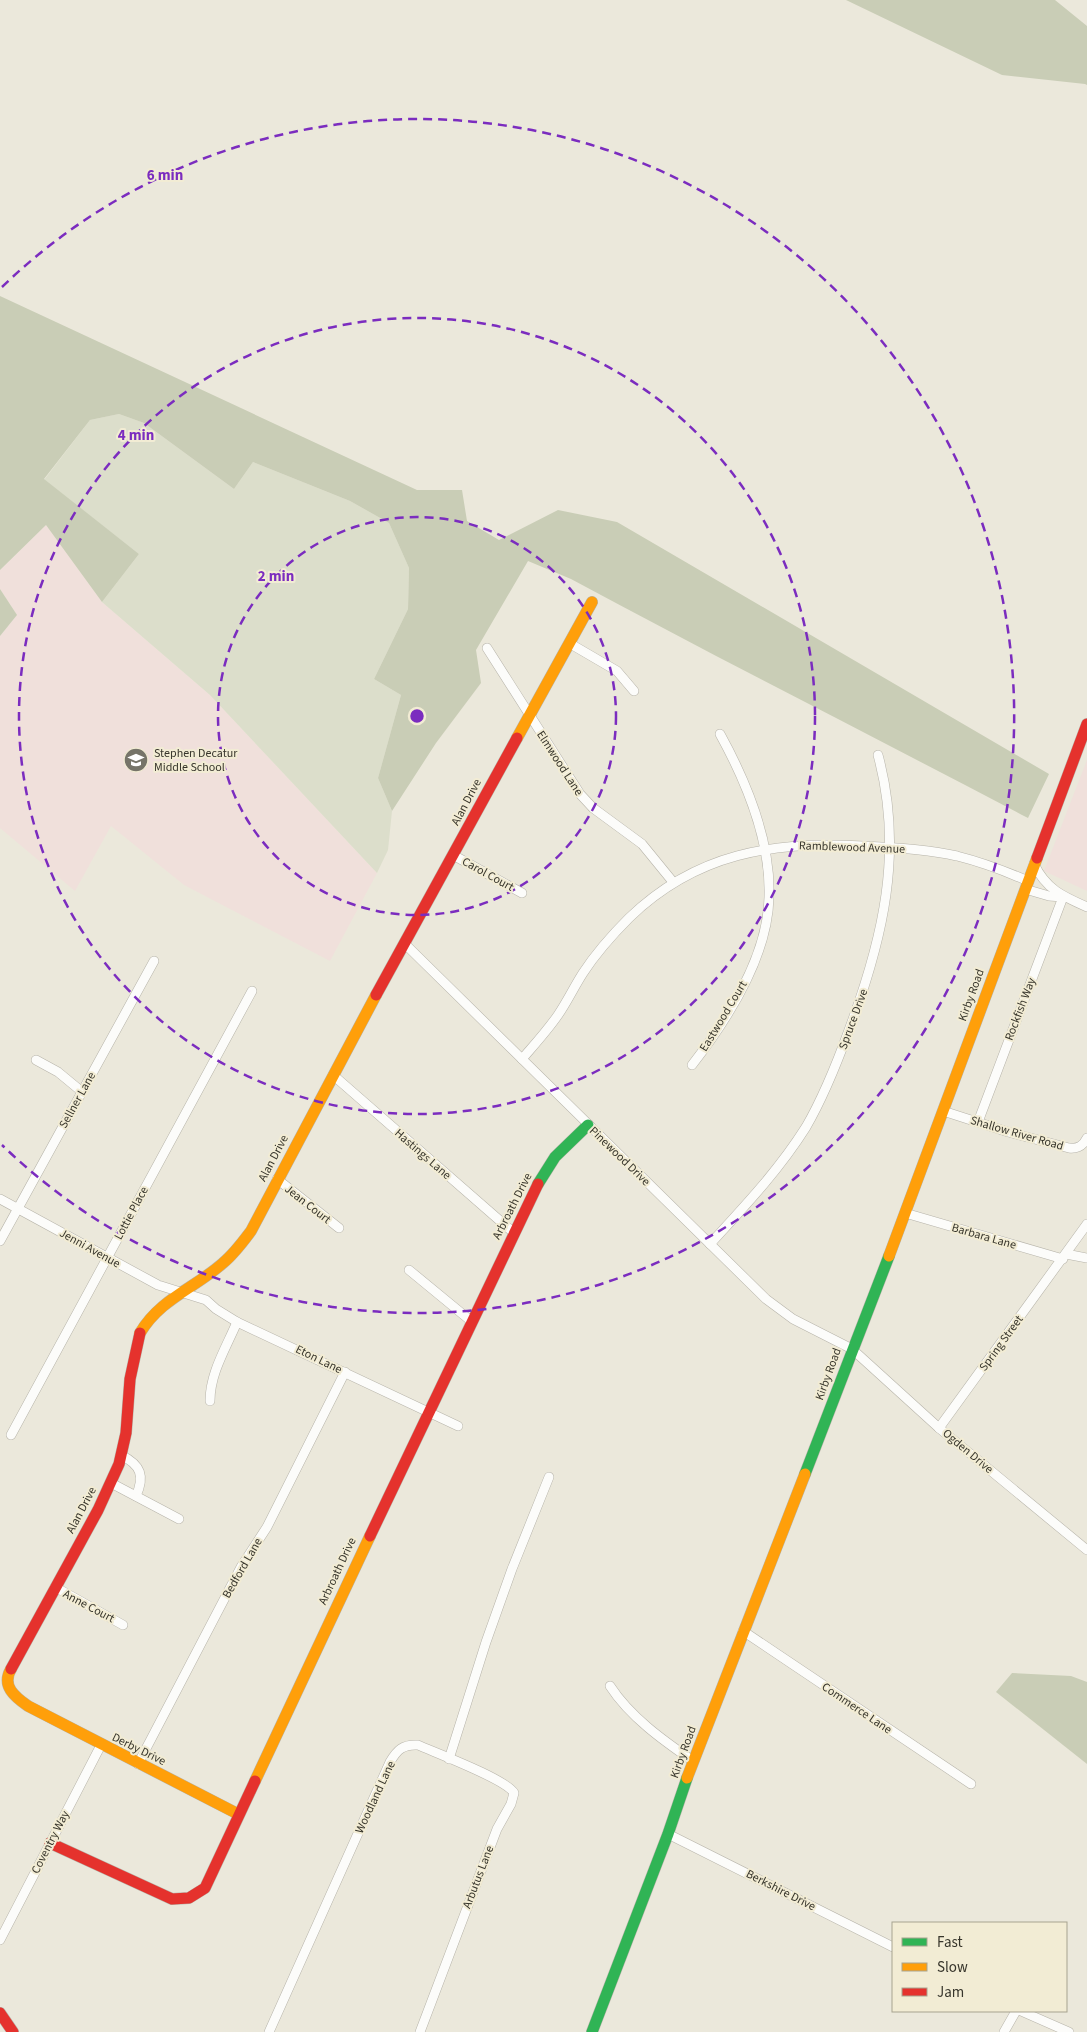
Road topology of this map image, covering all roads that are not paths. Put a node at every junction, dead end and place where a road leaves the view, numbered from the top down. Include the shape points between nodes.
1 (592, 602) dead end
2 (569, 643) junction
3 (487, 648) dead end
4 (634, 690) dead end
5 (530, 714) junction
6 (1087, 724) edge
7 (720, 734) dead end
8 (878, 755) dead end
9 (890, 848) junction
10 (764, 849) junction
11 (454, 855) junction
12 (1034, 864) junction
13 (673, 882) junction
14 (1026, 885) junction
15 (522, 893) dead end
16 (1063, 897) junction
17 (1087, 907) edge
18 (404, 943) junction
19 (154, 961) dead end
20 (252, 991) dead end
21 (522, 1059) junction
22 (36, 1060) dead end
23 (692, 1065) dead end
24 (333, 1075) junction
25 (81, 1092) junction
26 (943, 1111) junction
27 (978, 1122) junction
28 (588, 1125) junction
29 (1087, 1138) edge
30 (277, 1179) junction
31 (0, 1200) edge
32 (18, 1209) junction
33 (905, 1212) junction
34 (1087, 1224) edge
35 (340, 1228) dead end
36 (514, 1233) junction
37 (0, 1240) edge
38 (710, 1244) junction
39 (1064, 1257) junction
40 (107, 1258) junction
41 (1087, 1258) edge
42 (408, 1270) dead end
43 (181, 1294) junction
44 (471, 1321) junction
45 (238, 1322) junction
46 (852, 1349) junction
47 (344, 1372) junction
48 (210, 1401) dead end
49 (428, 1412) junction
50 (458, 1426) dead end
51 (940, 1428) junction
52 (11, 1435) dead end
53 (122, 1455) junction
54 (549, 1477) dead end
55 (111, 1483) junction
56 (136, 1496) junction
57 (179, 1519) dead end
58 (1087, 1550) edge
59 (55, 1588) junction
60 (123, 1624) dead end
61 (743, 1632) junction
62 (610, 1686) dead end
63 (28, 1706) joint
64 (101, 1746) junction
65 (449, 1759) junction
66 (693, 1761) junction
67 (138, 1764) junction
68 (971, 1784) dead end
69 (238, 1814) junction
70 (668, 1834) junction
71 (50, 1843) junction
72 (0, 1940) edge
73 (892, 1946) edge
74 (1015, 2012) edge
75 (1023, 2012) edge
76 (0, 2013) edge
77 (0, 2021) edge
78 (12, 2030) edge
79 (269, 2032) edge
80 (420, 2032) edge
81 (592, 2032) edge
82 (1004, 2032) edge
83 (1069, 2032) edge

1 - 2 street, Alan Drive
2 - 4 street via 617,670
2 - 5 street, Alan Drive
3 - 5 street, Elmwood Lane
5 - 11 street, Alan Drive
5 - 13 street, Elmwood Lane via 580,794 593,808 642,844
6 - 12 street, Kirby Road
7 - 10 street, Eastwood Court via 747,788
8 - 9 street, Spruce Drive via 889,806
9 - 10 street, Ramblewood Avenue via 813,844
9 - 14 street, Ramblewood Avenue via 958,856 1000,869
9 - 38 street, Spruce Drive via 876,947 828,1085 785,1158
10 - 13 street, Ramblewood Avenue via 712,865
10 - 23 street, Eastwood Court via 769,898 761,942 738,996
11 - 15 street, Carol Court
11 - 18 street, Alan Drive
12 - 14 street, Kirby Road
12 - 16 street via 1040,877
13 - 21 street, Ramblewood Avenue via 636,911 605,943 557,1017
14 - 16 street via 1049,896
14 - 26 street, Kirby Road
16 - 17 street
16 - 27 street, Rockfish Way
18 - 21 street, Pinewood Drive
18 - 24 street, Alan Drive
19 - 25 street, Sellner Lane
20 - 40 street, Lottie Place
21 - 28 street, Pinewood Drive
22 - 25 street via 58,1072
24 - 30 street, Alan Drive
24 - 36 street, Hastings Lane
25 - 32 street, Sellner Lane
26 - 27 street, Shallow River Road
26 - 33 street, Kirby Road
27 - 29 street, Shallow River Road via 1069,1148 1079,1148
28 - 36 street, Arbroath Drive via 549,1164
28 - 38 street, Pinewood Drive
30 - 35 street, Jean Court
30 - 43 street, Alan Drive via 240,1246
31 - 32 street, Jenni Avenue
32 - 37 street, Sellner Lane
32 - 40 street, Jenni Avenue
33 - 39 street, Barbara Lane
33 - 46 street, Kirby Road
34 - 39 street, Spring Street
36 - 44 street, Arbroath Drive
38 - 46 street, Pinewood Drive via 777,1308
39 - 41 street, Barbara Lane
39 - 51 street, Spring Street
40 - 43 street, Jenni Avenue via 158,1286
40 - 52 street, Lottie Place
42 - 44 street
43 - 45 street, Eton Lane via 206,1300
43 - 53 street, Alan Drive via 159,1308 138,1336
44 - 49 street, Arbroath Drive
45 - 47 street, Eton Lane
45 - 48 street via 210,1386
46 - 51 street, Ogden Drive
46 - 61 street, Kirby Road
47 - 49 street, Eton Lane
47 - 67 street, Bedford Lane via 267,1527 241,1566
49 - 50 street, Eton Lane
49 - 69 street, Arbroath Drive
51 - 58 street, Ogden Drive
53 - 55 street, Alan Drive
53 - 56 street via 139,1469 141,1483
54 - 65 street via 506,1586
55 - 56 street
55 - 59 street, Alan Drive
56 - 57 street
59 - 60 street, Anne Court
59 - 63 street, Alan Drive via 7,1679 10,1691
61 - 66 street, Kirby Road
61 - 68 street, Commerce Lane
62 - 66 street via 634,1715
63 - 64 street, Derby Drive
64 - 67 street, Derby Drive
64 - 71 street, Coventry Way
65 - 79 street, Woodland Lane via 410,1744 395,1753
65 - 80 street, Arbutus Lane via 508,1786 514,1793 493,1837
66 - 70 street, Kirby Road
67 - 69 street, Derby Drive
69 - 71 street, Arbroath Drive via 204,1888 196,1895 180,1900 143,1888
70 - 73 street, Berkshire Drive
70 - 81 street, Kirby Road
71 - 72 street, Coventry Way
74 - 82 street
75 - 83 street
76 - 78 street
77 - 78 street

